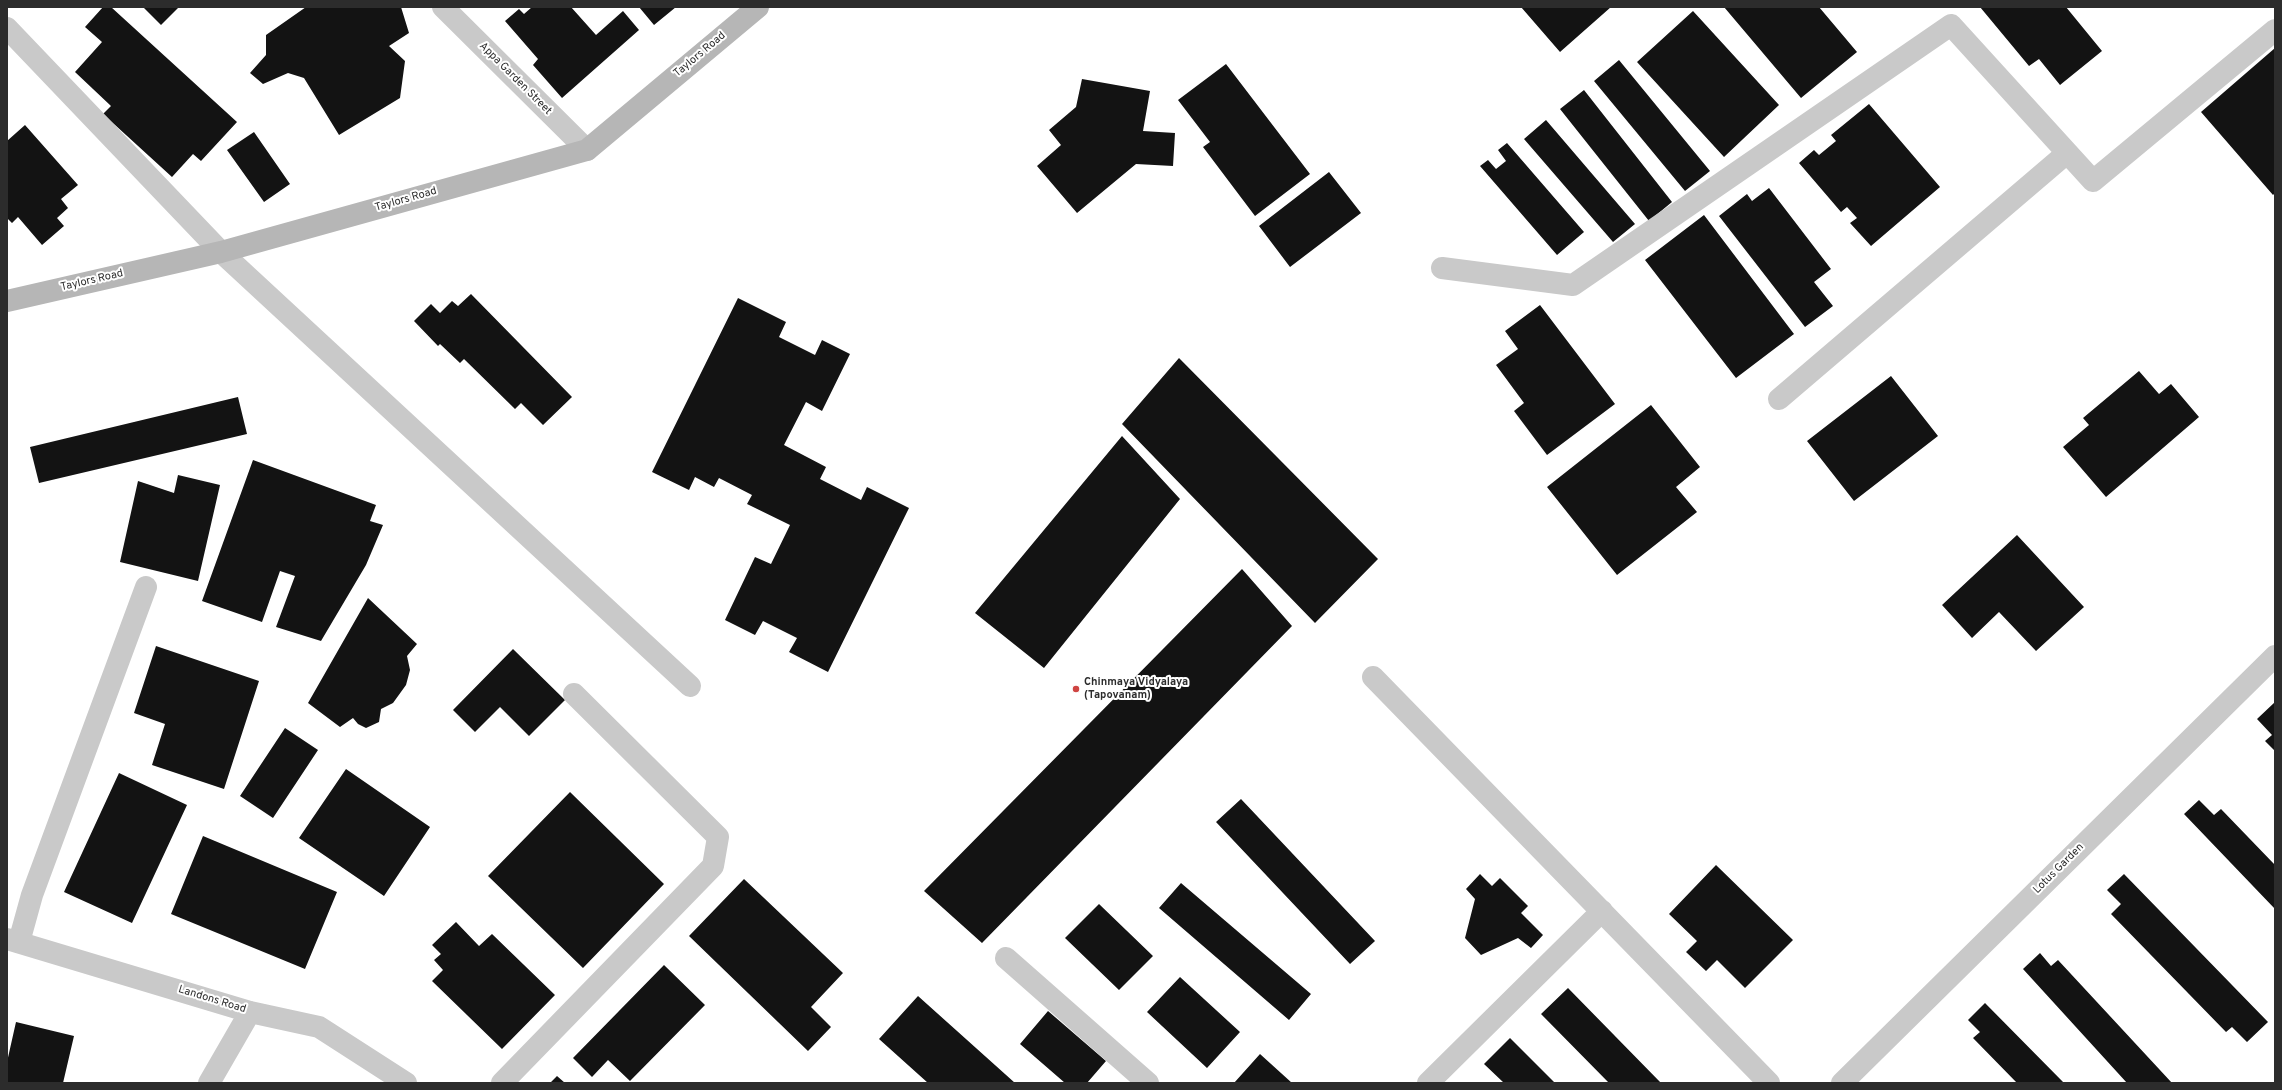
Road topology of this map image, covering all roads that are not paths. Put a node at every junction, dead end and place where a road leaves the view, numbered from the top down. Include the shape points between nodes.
1 (443, 7) edge
2 (758, 7) edge
3 (7, 28) edge
4 (2275, 30) edge
5 (587, 150) junction
6 (2067, 153) junction
7 (222, 252) junction
8 (1442, 268) dead end
9 (7, 301) edge
10 (1779, 399) dead end
11 (146, 587) dead end
12 (2275, 656) edge
13 (1373, 677) dead end
14 (690, 686) dead end
15 (574, 694) dead end
16 (1602, 911) junction
17 (13, 941) edge
18 (1006, 958) dead end
19 (250, 1012) junction
20 (209, 1083) edge
21 (406, 1083) edge
22 (502, 1083) edge
23 (1148, 1083) edge
24 (1428, 1083) edge
25 (1769, 1083) edge
26 (1842, 1083) edge

1 - 5 street, Appa Garden Street
2 - 5 street, Taylors Road
3 - 7 street
4 - 6 street via 2093,181
5 - 7 street, Taylors Road
6 - 8 street via 1951,25 1573,285
6 - 10 street
7 - 9 street, Taylors Road
7 - 14 street
11 - 17 street
12 - 26 street, Lotus Garden
13 - 16 street
15 - 22 street via 718,837 713,866
16 - 24 street
16 - 25 street
17 - 19 street, Landons Road
18 - 23 street
19 - 20 street
19 - 21 street, Landons Road via 319,1027

